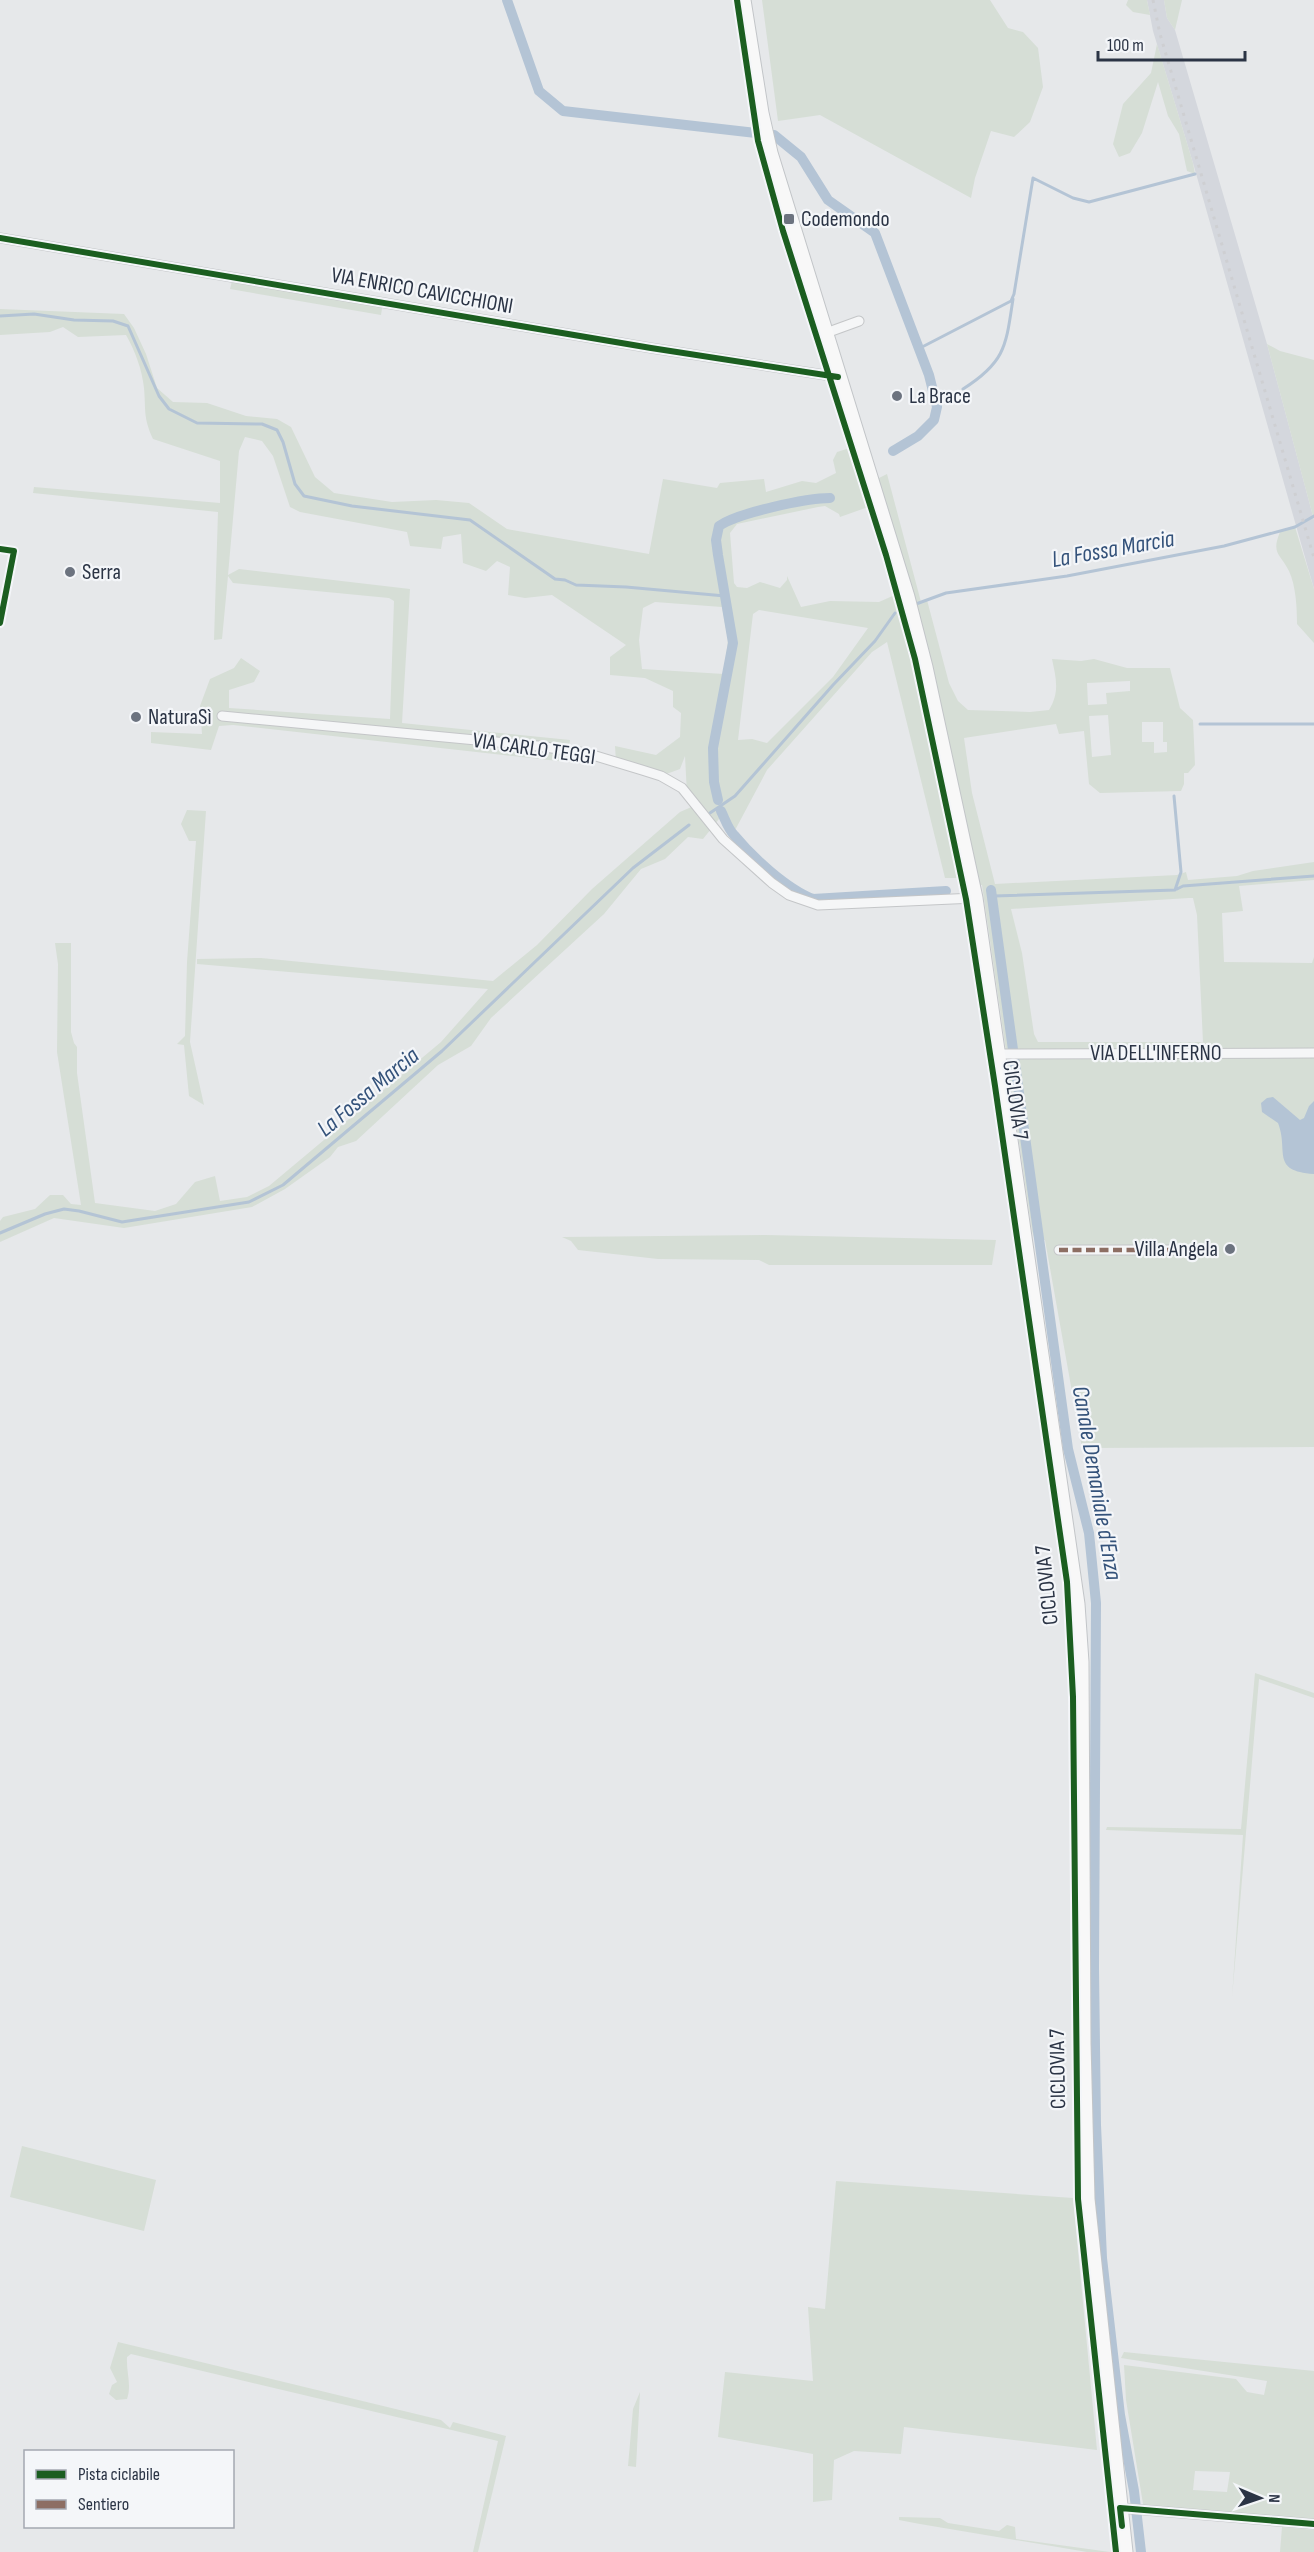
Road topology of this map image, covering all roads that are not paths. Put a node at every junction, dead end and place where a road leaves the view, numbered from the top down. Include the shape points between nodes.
1 (743, 0) edge
2 (0, 237) edge
3 (859, 321) dead end
4 (826, 333) junction
5 (838, 377) junction
6 (222, 716) dead end
7 (975, 898) junction
8 (1314, 1053) edge
9 (1003, 1054) junction
10 (1059, 1250) dead end
11 (1186, 1250) dead end
12 (1126, 2508) junction
13 (1314, 2524) edge
14 (1125, 2552) edge

1 - 4 main road via 768,145
2 - 5 street, VIA ENRICO CAVICCHIONI
3 - 4 street
4 - 5 main road
5 - 7 main road via 907,597
6 - 7 street, VIA CARLO TEGGI via 586,753 661,776 682,788 748,863 804,902 818,905
7 - 9 main road
8 - 9 street, VIA DELL'INFERNO
9 - 12 main road via 1077,1604 1087,2199
10 - 11 street
12 - 13 street
12 - 14 main road

